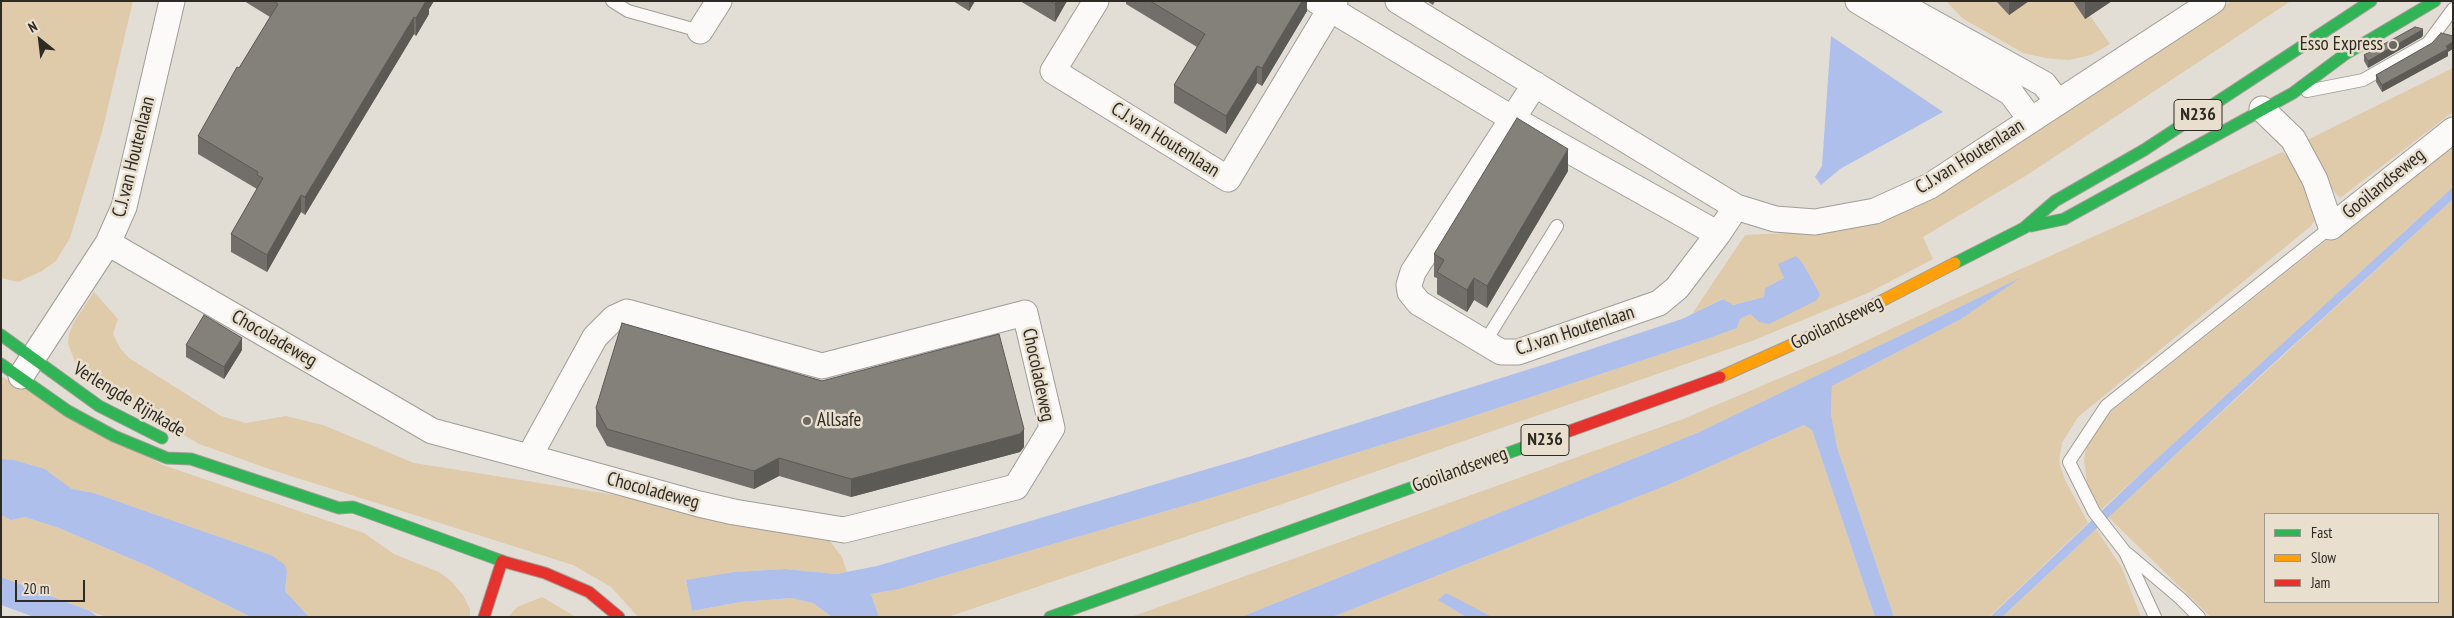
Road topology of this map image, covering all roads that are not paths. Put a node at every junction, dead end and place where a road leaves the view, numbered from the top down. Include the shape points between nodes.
1 (172, 1) edge
2 (612, 1) edge
3 (719, 1) edge
4 (1096, 1) edge
5 (1398, 1) edge
6 (1858, 1) edge
7 (2213, 1) edge
8 (2371, 1) edge
9 (2435, 1) edge
10 (1327, 4) edge
11 (1896, 7) edge
12 (2453, 9) edge
13 (700, 31) joint
14 (1535, 84) junction
15 (2293, 93) junction
16 (2057, 101) junction
17 (2262, 109) junction
18 (1513, 119) junction
19 (2031, 120) junction
20 (2453, 130) edge
21 (1736, 207) junction
22 (1557, 226) dead end
23 (2331, 227) junction
24 (2024, 228) junction
25 (1718, 234) junction
26 (108, 243) junction
27 (1, 335) edge
28 (1485, 342) junction
29 (18, 367) edge
30 (528, 457) junction
31 (191, 459) junction
32 (339, 508) junction
33 (350, 519) dead end
34 (2125, 552) junction
35 (502, 561) junction
36 (484, 617) edge
37 (618, 617) edge
38 (1050, 617) edge
39 (2155, 617) edge
40 (2199, 617) edge

1 - 26 street, C.J.van Houtenlaan via 124,207
2 - 13 lane via 628,11
3 - 13 street
4 - 10 street, C.J.van Houtenlaan via 1054,71 1228,179
5 - 14 street, C.J.van Houtenlaan
6 - 11 street, C.J.van Houtenlaan
7 - 16 street, C.J.van Houtenlaan
8 - 24 main road, Gooilandseweg / N236 via 2144,150 2056,201
9 - 15 main road, Gooilandseweg / N236 via 2344,55
10 - 18 street, C.J.van Houtenlaan
11 - 16 street, C.J.van Houtenlaan via 2044,84
11 - 19 street, C.J.van Houtenlaan via 2011,93
12 - 15 lane via 2428,43 2363,80
14 - 18 street, C.J.van Houtenlaan
14 - 21 street, C.J.van Houtenlaan
15 - 17 main road, Gooilandseweg / N236
16 - 19 street, C.J.van Houtenlaan
17 - 23 street, Gooilandseweg via 2292,140 2315,180
17 - 24 main road, Gooilandseweg / N236 via 2064,219
18 - 25 street, C.J.van Houtenlaan
18 - 28 street, C.J.van Houtenlaan via 1413,272 1409,285 1410,292 1419,303
19 - 21 street, C.J.van Houtenlaan via 1930,186 1875,211 1815,222 1775,219
20 - 23 street, Gooilandseweg
21 - 25 street, C.J.van Houtenlaan
22 - 28 lane
23 - 34 lane via 2106,406 2069,462 2094,512
24 - 38 main road, Gooilandseweg / N236 via 1827,330 1748,366
25 - 28 street, C.J.van Houtenlaan via 1678,288 1659,304 1518,352 1502,352
26 - 29 street, C.J.van Houtenlaan
26 - 30 street, Chocoladeweg via 432,431
27 - 29 main road, Verlengde Rijnkade
29 - 31 main road, Verlengde Rijnkade via 177,446
29 - 31 main road, Verlengde Rijnkade via 68,411 114,436 167,458
30 - 30 street, Chocoladeweg via 595,337 614,318 627,312 822,366 1025,313 1052,428 1016,486 844,530 734,512
31 - 32 main road, Verlengde Rijnkade
32 - 33 main road, Verlengde Rijnkade
32 - 35 main road, Verlengde Rijnkade via 353,507
34 - 39 lane
34 - 40 lane
35 - 36 main road
35 - 37 main road, Verlengde Rijnkade via 545,573 589,592

